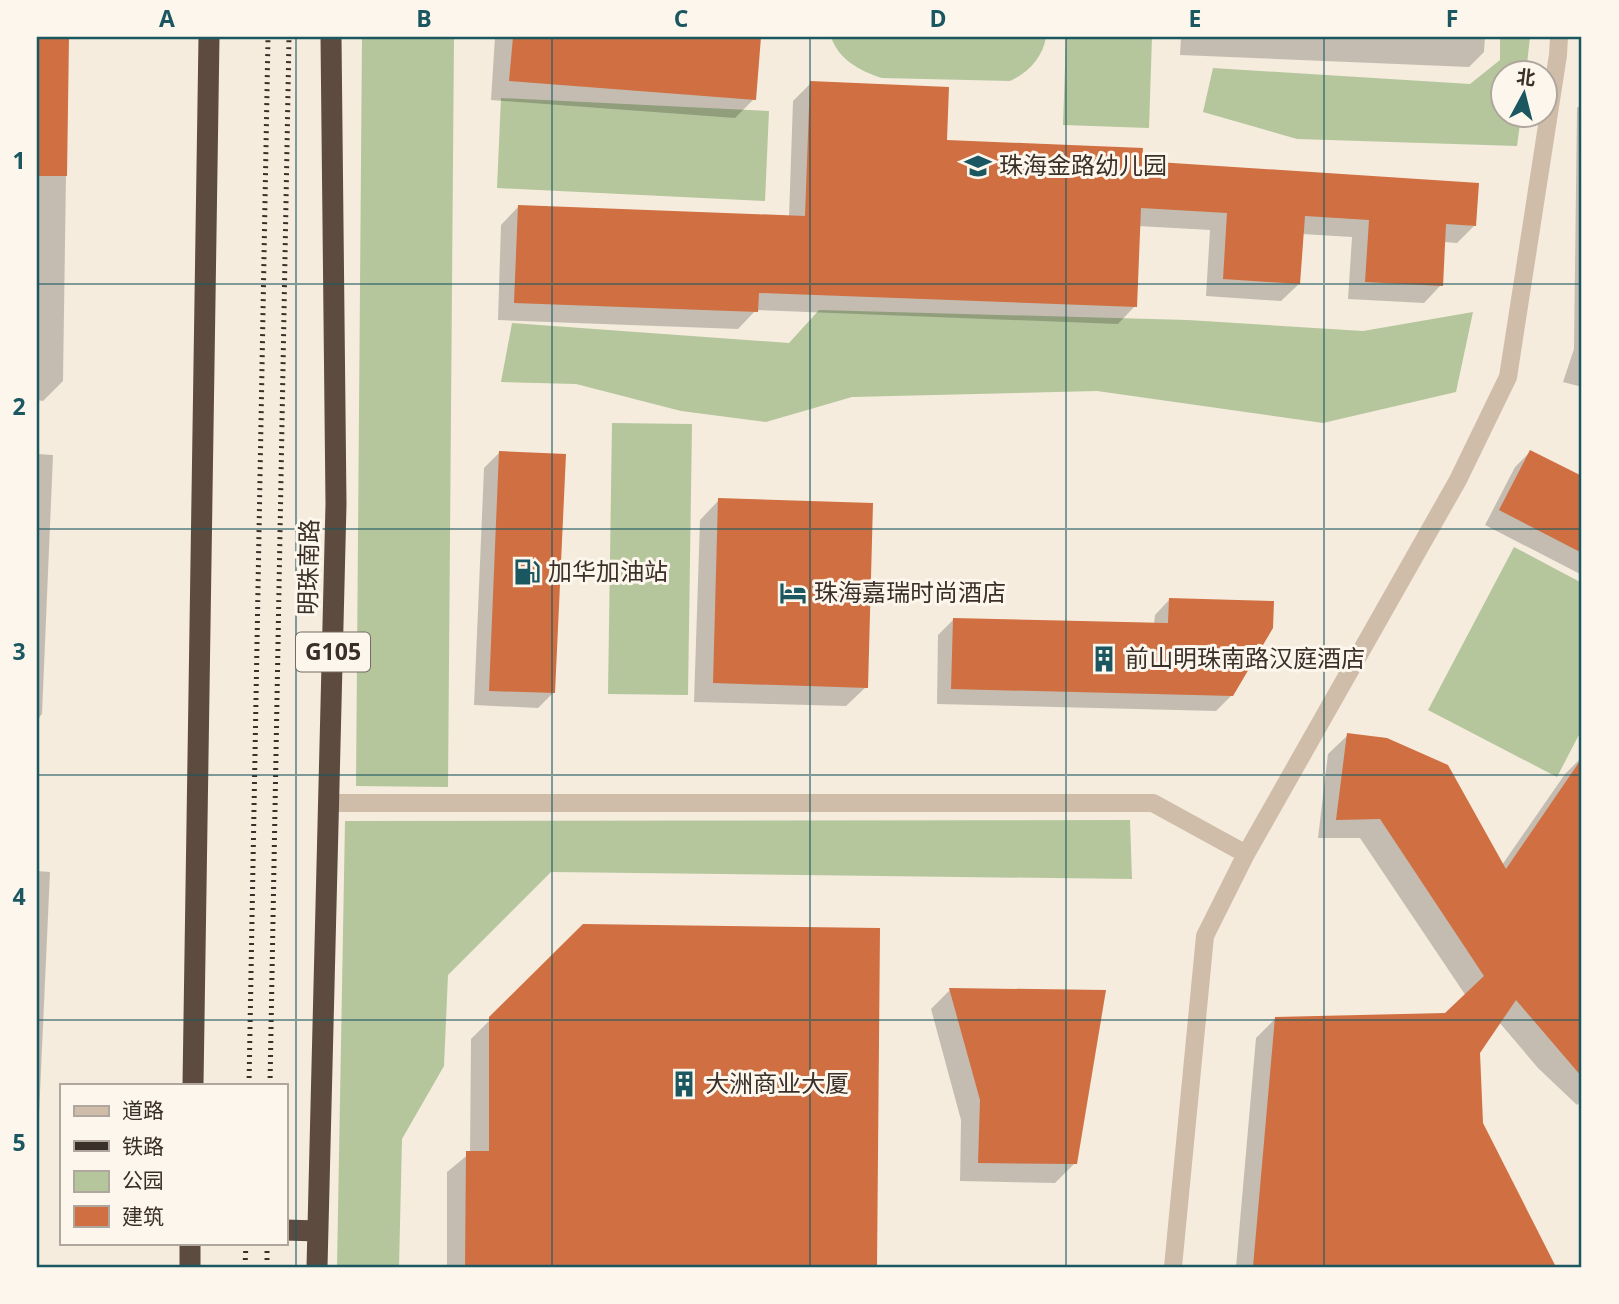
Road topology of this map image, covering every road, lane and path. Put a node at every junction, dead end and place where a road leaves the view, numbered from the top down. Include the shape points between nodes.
1 (209, 37) edge
2 (331, 37) edge
3 (1559, 37) edge
4 (330, 803) junction
5 (1246, 854) junction
6 (193, 1084) edge
7 (287, 1230) edge
8 (318, 1231) junction
9 (190, 1244) edge
10 (190, 1267) edge
11 (317, 1267) edge
12 (1173, 1267) edge

1 - 6 highway
2 - 4 highway, 明珠南路 / G105 via 336,504
3 - 5 street via 1508,377 1458,480
4 - 5 street via 1153,803
4 - 8 highway, 明珠南路 / G105
5 - 12 street via 1205,936
7 - 8 highway
8 - 11 highway, 明珠南路 / G105
9 - 10 highway

